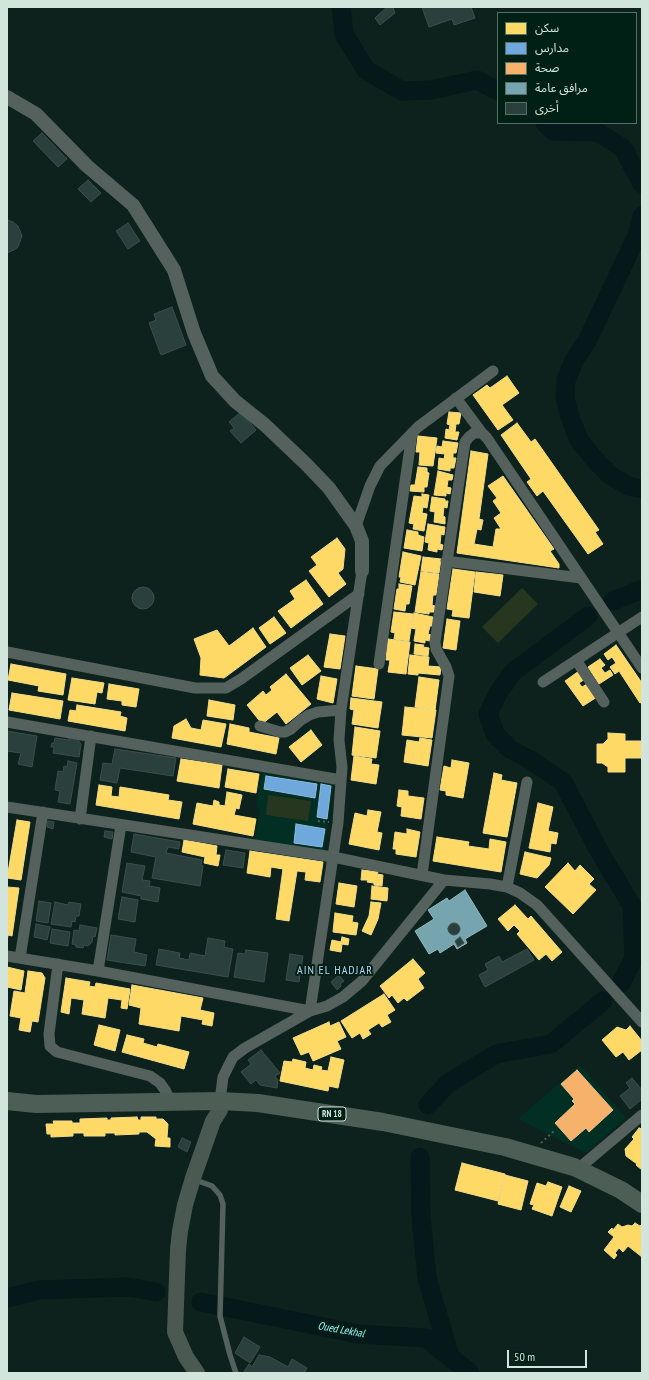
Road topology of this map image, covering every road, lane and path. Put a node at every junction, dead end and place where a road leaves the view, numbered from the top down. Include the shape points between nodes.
1 (7, 98) edge
2 (493, 370) dead end
3 (456, 398) junction
4 (412, 433) junction
5 (482, 434) junction
6 (356, 526) junction
7 (446, 561) junction
8 (362, 570) joint
9 (580, 578) junction
10 (358, 594) junction
11 (642, 617) edge
12 (619, 632) junction
13 (7, 652) edge
14 (576, 660) junction
15 (379, 664) dead end
16 (642, 668) edge
17 (543, 682) dead end
18 (604, 702) dead end
19 (341, 710) junction
20 (7, 722) edge
21 (260, 726) dead end
22 (91, 736) junction
23 (342, 780) junction
24 (527, 782) dead end
25 (7, 807) edge
26 (43, 812) junction
27 (80, 819) junction
28 (121, 824) junction
29 (333, 857) junction
30 (422, 875) junction
31 (444, 880) junction
32 (507, 887) junction
33 (7, 956) edge
34 (20, 958) junction
35 (58, 964) junction
36 (98, 971) junction
37 (310, 1011) junction
38 (642, 1021) edge
39 (7, 1101) edge
40 (220, 1101) junction
41 (171, 1102) junction
42 (642, 1115) edge
43 (578, 1169) junction
44 (193, 1178) junction
45 (642, 1204) edge
46 (197, 1373) edge
47 (236, 1373) edge

1 - 6 street via 36,114 87,166 133,205 174,270 194,333 212,376 311,469 329,488
2 - 3 street
3 - 4 street
3 - 5 street
4 - 6 street via 380,466
4 - 15 street
5 - 7 street via 474,433 465,442
5 - 9 street
6 - 8 street via 362,542
7 - 9 street
7 - 30 street via 435,642 436,649 446,666 449,680
8 - 10 street
9 - 12 street
10 - 13 street via 226,688 195,688
10 - 19 street
11 - 12 street
12 - 14 street
12 - 16 street
14 - 17 street
14 - 18 street
19 - 21 street via 309,715 285,732
19 - 23 street via 339,740
20 - 22 street
22 - 23 street
22 - 27 street
23 - 29 street
24 - 32 street
25 - 26 street
26 - 27 street
26 - 34 street
27 - 28 street
28 - 29 street
28 - 36 street
29 - 30 street
29 - 37 street
30 - 31 street
31 - 32 street
31 - 37 street via 362,981 343,997 327,1006
32 - 38 street via 537,905
33 - 34 street
34 - 35 street
35 - 36 street
35 - 41 street via 49,1034 50,1046 57,1052 150,1076 160,1083
36 - 37 street
37 - 40 street via 233,1057 223,1077
39 - 41 main road, RN 18 via 36,1104
40 - 41 main road, RN 18
40 - 43 main road, RN 18 via 258,1103 383,1122 505,1147
40 - 44 main road via 220,1110
42 - 43 street
43 - 45 main road, RN 18
44 - 46 main road via 180,1231 175,1332 186,1357
44 - 47 lane via 212,1186 220,1195 223,1204 220,1316

